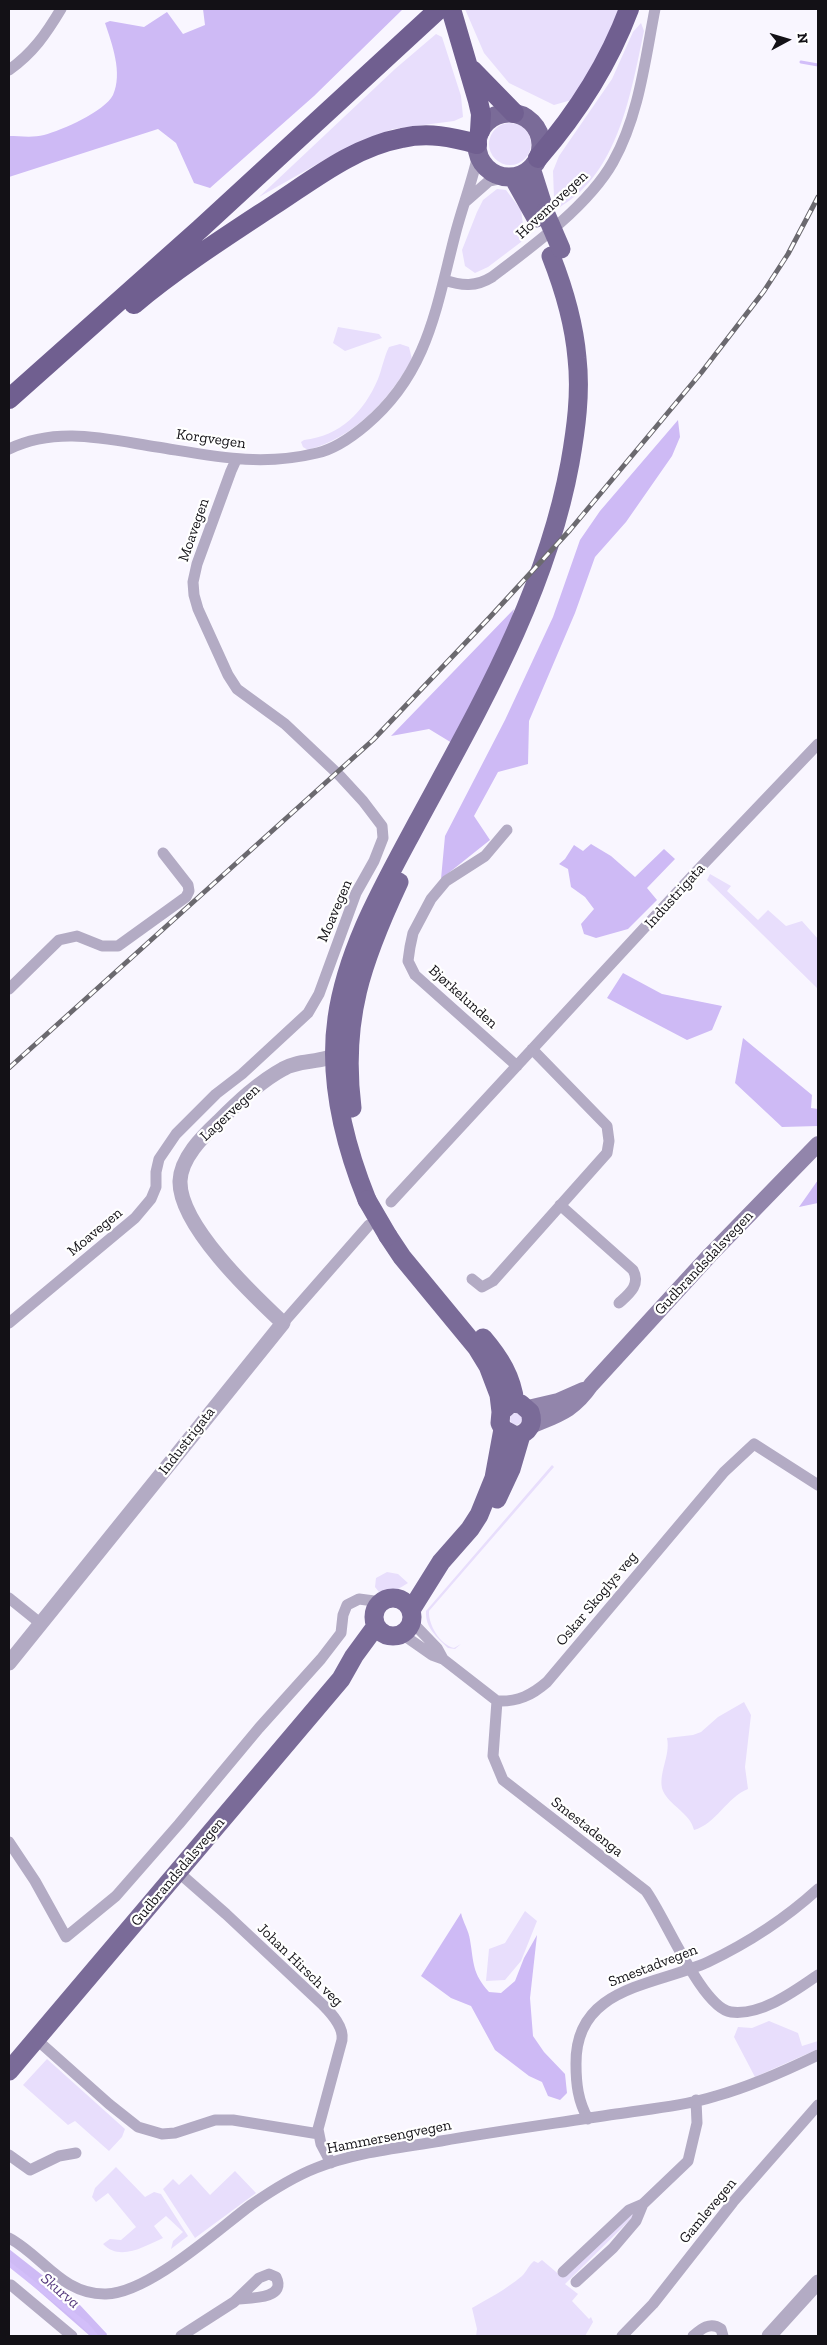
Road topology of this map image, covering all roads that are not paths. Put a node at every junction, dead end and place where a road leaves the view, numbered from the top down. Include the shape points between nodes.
1 (61, 9) edge
2 (439, 9) edge
3 (451, 9) edge
4 (629, 9) edge
5 (655, 9) edge
6 (469, 66) junction
7 (9, 70) edge
8 (514, 113) junction
9 (478, 143) junction
10 (535, 163) junction
11 (511, 177) junction
12 (465, 202) junction
13 (540, 215) junction
14 (444, 280) junction
15 (9, 399) edge
16 (9, 411) edge
17 (9, 449) edge
18 (236, 460) junction
19 (818, 744) edge
20 (507, 830) dead end
21 (163, 853) dead end
22 (9, 989) edge
23 (342, 1038) junction
24 (532, 1049) junction
25 (334, 1060) junction
26 (291, 1065) junction
27 (517, 1066) junction
28 (818, 1144) edge
29 (378, 1199) junction
30 (560, 1205) junction
31 (369, 1224) dead end
32 (472, 1279) dead end
33 (619, 1303) dead end
34 (9, 1323) edge
35 (283, 1323) junction
36 (516, 1419) junction
37 (818, 1486) edge
38 (9, 1598) edge
39 (379, 1605) joint
40 (398, 1621) junction
41 (40, 1623) junction
42 (9, 1663) edge
43 (497, 1701) junction
44 (9, 1842) edge
45 (177, 1871) junction
46 (818, 1889) edge
47 (691, 1969) junction
48 (818, 1975) edge
49 (36, 2039) junction
50 (818, 2055) edge
51 (9, 2071) edge
52 (696, 2100) junction
53 (818, 2105) edge
54 (588, 2119) junction
55 (319, 2134) junction
56 (76, 2153) dead end
57 (9, 2155) edge
58 (331, 2162) junction
59 (643, 2204) junction
60 (9, 2238) edge
61 (563, 2272) dead end
62 (576, 2282) dead end
63 (818, 2282) edge
64 (9, 2285) edge
65 (237, 2299) dead end
66 (72, 2336) edge
67 (181, 2336) edge
68 (622, 2336) edge
69 (693, 2336) edge
70 (723, 2336) edge
71 (769, 2336) edge

1 - 7 street via 44,38 26,58
2 - 15 highway
3 - 6 highway
4 - 10 highway via 596,81
5 - 14 street, Hovemovegen via 628,127 604,176 573,210 492,276 478,284 467,285
6 - 8 highway
6 - 9 highway via 478,101
8 - 9 main road via 497,114 487,121
8 - 10 main road via 526,117 539,132 541,145
9 - 11 main road via 490,170
9 - 12 street, Korgvegen
9 - 16 highway via 443,136 403,137 363,150 179,269
10 - 11 main road
10 - 13 main road
11 - 12 street via 489,181
11 - 13 main road
12 - 14 street, Korgvegen
13 - 23 main road via 556,253 570,314 578,374 575,436 559,515 520,625 369,917 352,957 345,983
14 - 18 street, Korgvegen via 426,344 412,372 399,392 371,421 319,453 270,460
17 - 18 street, Korgvegen via 48,436 82,435
18 - 34 street, Moavegen via 197,564 194,595 198,609 237,688 285,724 340,776 382,826 383,838 356,893 320,994 308,1013 176,1134 159,1159 156,1187 151,1199 135,1218
19 - 24 street, Industrigata
20 - 27 street, Bjørkelunden via 485,856 439,888 413,933 408,961 415,975
21 - 22 street via 188,885 186,897 118,946 102,946 77,936 59,940
23 - 25 main road
23 - 26 street
23 - 29 main road via 352,1112 361,1151
24 - 27 street, Industrigata
24 - 30 street via 607,1126 607,1153
25 - 26 street, Lagervegen
25 - 29 main road via 350,1154
26 - 35 street, Lagervegen via 253,1090 198,1141 182,1169 180,1181 182,1199 190,1219 237,1277
27 - 29 street, Industrigata
28 - 36 main road, Gudbrandsdalsvegen via 710,1255 580,1401 553,1418
29 - 36 main road, bridge via 392,1234 424,1286 483,1356
30 - 32 street via 493,1281 482,1287
30 - 33 street via 633,1270 636,1278 634,1287
31 - 35 street, Industrigata
35 - 41 street, Industrigata
36 - 40 main road, Gudbrandsdalsvegen via 506,1482 496,1501 479,1515
37 - 43 street, Oskar Skoglys veg via 754,1444 724,1472 547,1682 532,1695
38 - 41 street
39 - 40 main road via 374,1614
39 - 44 street via 359,1598 347,1605 341,1634 321,1659 116,1896 66,1937
40 - 43 street via 432,1655 443,1659
40 - 45 main road, Gudbrandsdalsvegen via 354,1656 346,1672
41 - 42 street, Industrigata
43 - 47 street, Smestadenga via 494,1756 503,1780 646,1892
45 - 49 main road, Gudbrandsdalsvegen
45 - 55 street, Johan Hirsch veg via 332,2014 342,2040
46 - 47 street, Smestadvegen via 772,1926 740,1946
47 - 48 street, Smestadenga via 708,1998 730,2012 760,2008
47 - 54 street, Smestadvegen via 628,1989 609,1997 596,2009 578,2041 576,2057 576,2082
49 - 51 main road, Gudbrandsdalsvegen
49 - 55 street via 138,2127 162,2134 215,2120 233,2120
50 - 52 street, Hammersengvegen via 757,2083
52 - 54 street, Hammersengvegen
52 - 59 street via 697,2123 688,2161
53 - 68 street, Gamlevegen via 733,2202 653,2304
54 - 58 street, Hammersengvegen
55 - 58 street
56 - 57 street via 59,2156 30,2170
58 - 60 street, Hammersengvegen via 254,2203 149,2280 124,2291 106,2294 76,2288 60,2280
59 - 61 street via 629,2210
59 - 62 street via 636,2221 613,2248
63 - 71 street
64 - 66 street
65 - 67 street
69 - 70 street via 712,2325 721,2329

